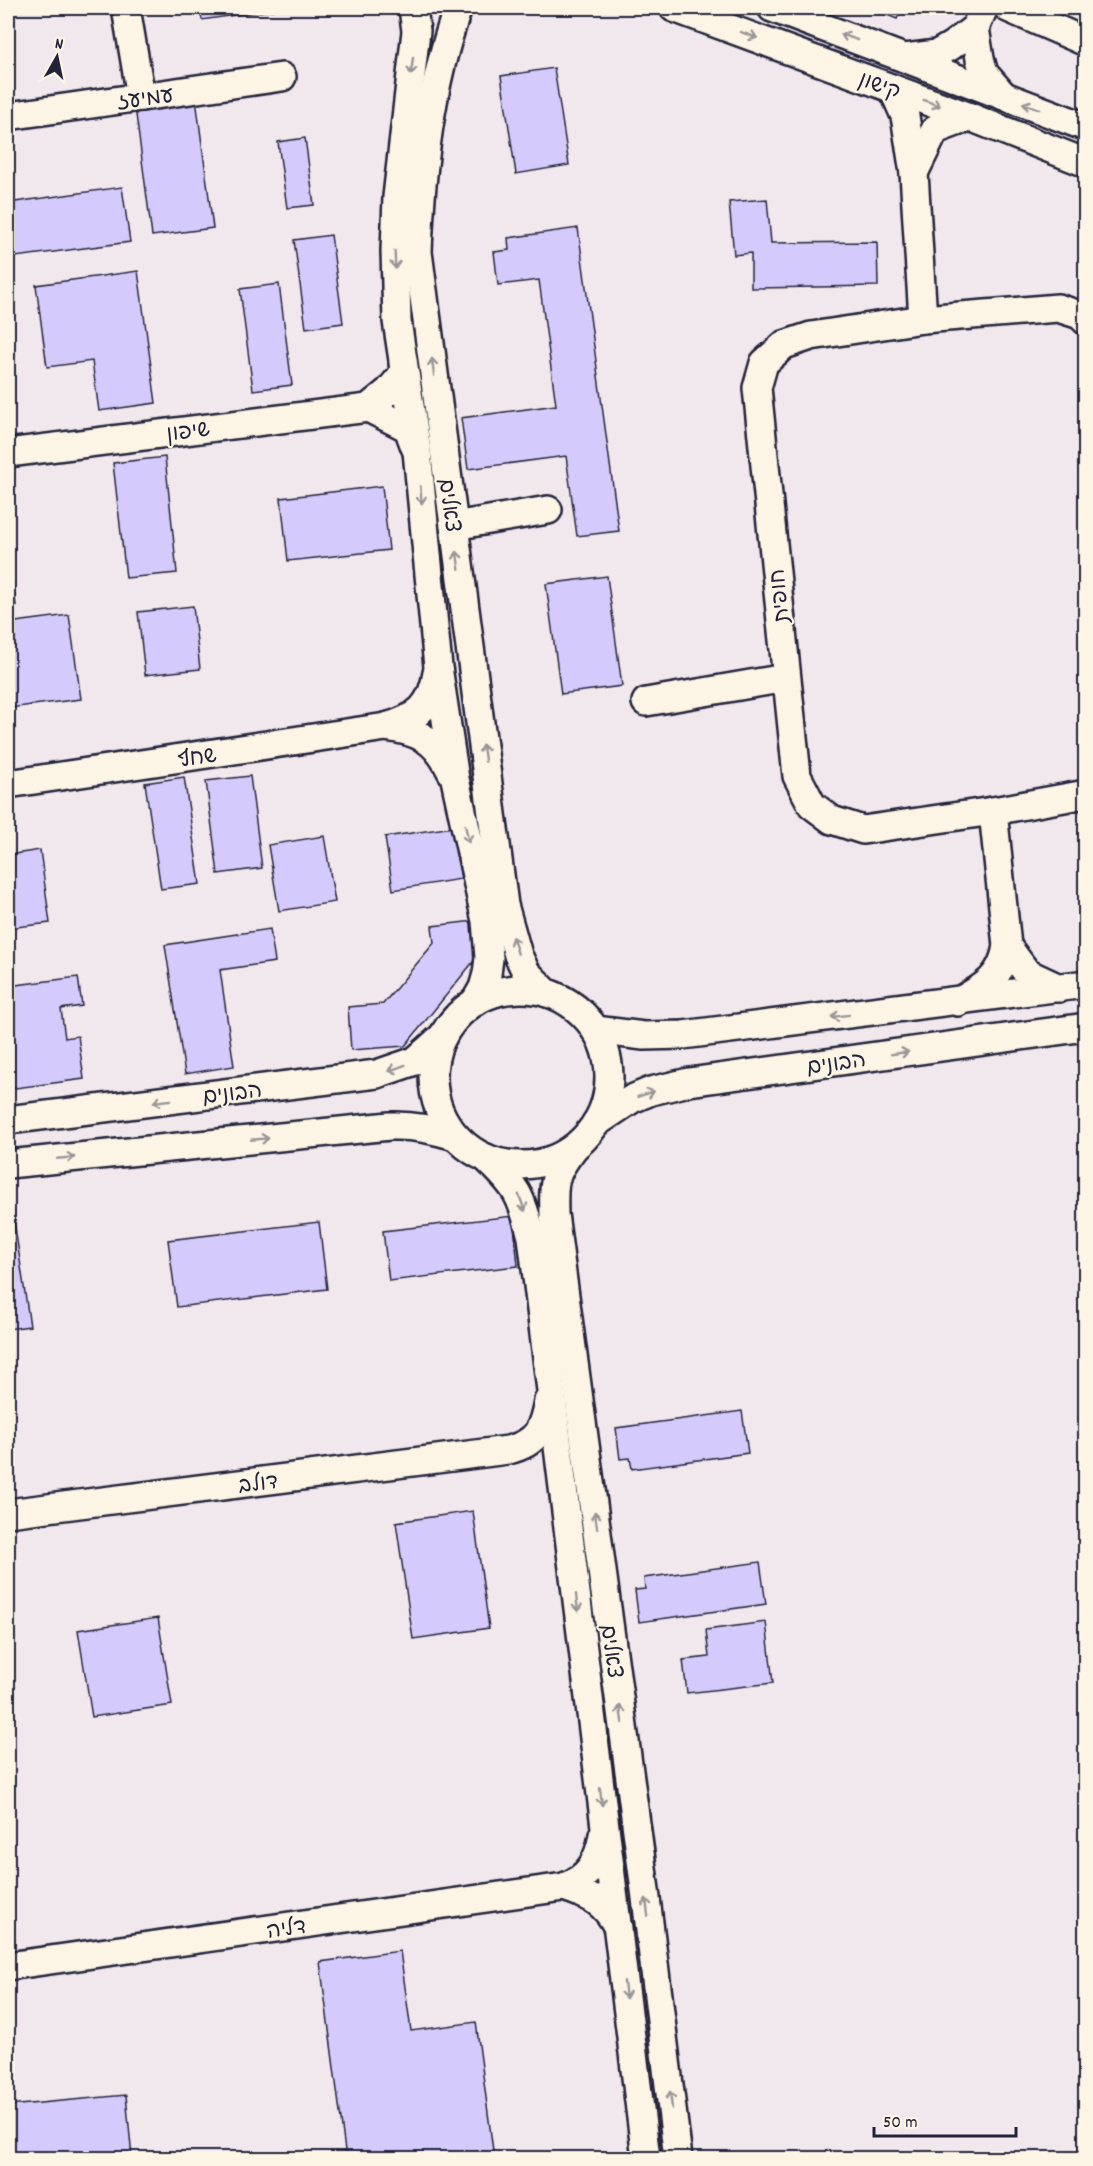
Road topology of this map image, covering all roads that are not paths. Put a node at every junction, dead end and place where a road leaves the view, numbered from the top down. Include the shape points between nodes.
1 (126, 8) edge
2 (413, 8) edge
3 (458, 8) edge
4 (674, 8) edge
5 (772, 8) edge
6 (1008, 8) edge
7 (979, 18) edge
8 (1086, 42) edge
9 (904, 58) junction
10 (282, 77) dead end
11 (893, 89) junction
12 (1004, 96) junction
13 (141, 97) junction
14 (8, 116) edge
15 (970, 117) junction
16 (1086, 127) edge
17 (1086, 163) edge
18 (914, 173) junction
19 (923, 319) junction
20 (397, 321) junction
21 (1086, 321) edge
22 (368, 408) junction
23 (417, 451) junction
24 (8, 453) edge
25 (548, 510) dead end
26 (454, 526) junction
27 (438, 668) junction
28 (786, 678) junction
29 (646, 702) dead end
30 (386, 727) junction
31 (455, 779) junction
32 (8, 784) edge
33 (1086, 794) edge
34 (993, 811) junction
35 (1007, 946) junction
36 (1086, 984) edge
37 (1059, 988) junction
38 (547, 993) junction
39 (475, 1002) junction
40 (958, 1002) junction
41 (1086, 1028) edge
42 (595, 1030) junction
43 (444, 1035) junction
44 (8, 1120) edge
45 (596, 1124) junction
46 (455, 1136) junction
47 (573, 1149) junction
48 (486, 1158) junction
49 (8, 1164) edge
50 (550, 1391) junction
51 (508, 1450) junction
52 (562, 1484) junction
53 (8, 1513) edge
54 (605, 1826) junction
55 (564, 1887) junction
56 (618, 1929) junction
57 (8, 1966) edge
58 (646, 2158) edge
59 (678, 2158) edge

1 - 13 street
2 -> 20 street, צאלים via 416,31 394,251
26 -> 3 street, צאלים via 418,252 420,191 431,114
4 -> 11 street, קישון
9 -> 5 street, קישון
6 - 8 street
7 - 9 street via 938,54
7 - 12 street via 984,73
9 - 12 street, קישון
10 - 13 street, עמיעז
11 -> 15 street, קישון
11 - 18 street via 905,116
16 -> 12 street, קישון
13 - 14 street, עמיעז
15 - 17 street, קישון
15 - 18 street via 935,130
18 - 19 street
19 - 21 street, חופית via 1058,308
19 - 28 street, חופית via 811,336 784,345 764,363 757,388
20 - 22 street via 404,373
20 - 23 street, צאלים
22 - 23 street via 408,428
22 - 24 street, שיפון
23 -> 27 street, צאלים
25 - 26 street
38 -> 26 street, צאלים via 526,972 504,905
27 - 30 street, שחף via 434,692 424,705 412,717
27 - 31 street, צאלים
28 - 29 street
28 - 34 street, חופית via 798,776 812,805 832,820 863,830
30 - 31 street, שחף via 407,730 431,742
30 - 32 street, שחף
31 -> 39 street, צאלים via 488,943 488,974
33 - 34 street, חופית
34 - 35 street
35 - 37 street via 1027,973
35 - 40 street via 995,977
36 - 37 street, הבונים
37 - 40 street, הבונים
38 - 39 street via 522,989 498,992
38 - 42 street via 583,1014
39 - 43 street via 452,1022
40 -> 42 street, הבונים via 683,1035 644,1036
45 -> 41 street, הבונים via 632,1099 689,1082
42 - 45 street via 606,1053 609,1077 606,1101
43 -> 44 street, הבונים via 415,1060 377,1074
43 - 46 street via 436,1055 435,1098
45 - 47 street
46 - 48 street
49 -> 46 street via 390,1126 411,1125
47 - 48 street via 531,1164 508,1164
59 -> 47 street, צאלים via 554,1214 559,1166
48 -> 50 street, צאלים via 510,1181 526,1213
50 - 51 street, דולב via 542,1426 533,1440
50 - 52 street, צאלים
51 - 52 street, דולב via 529,1455 552,1468
51 - 53 street, דולב
52 -> 54 street, צאלים
54 - 55 street, דליה via 594,1866
54 - 56 street, צאלים
55 - 56 street, דליה via 600,1903
55 - 57 street, דליה
56 -> 58 street, צאלים

